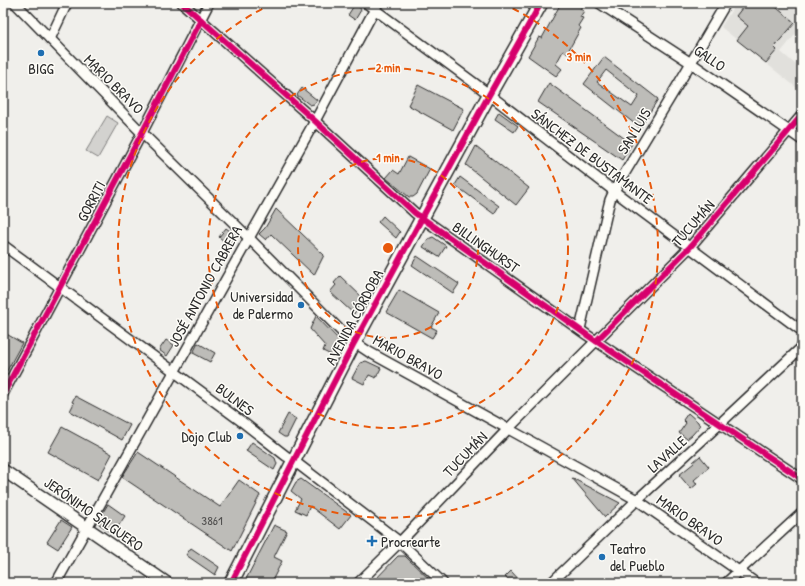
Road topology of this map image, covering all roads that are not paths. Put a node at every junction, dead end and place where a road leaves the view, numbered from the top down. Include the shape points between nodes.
1 (15, 3) edge
2 (66, 3) edge
3 (182, 3) edge
4 (209, 3) edge
5 (366, 3) edge
6 (540, 3) edge
7 (599, 3) edge
8 (726, 3) edge
9 (376, 6) edge
10 (201, 20) junction
11 (50, 39) junction
12 (691, 63) junction
13 (489, 95) junction
14 (802, 115) edge
15 (315, 121) junction
16 (789, 131) junction
17 (142, 133) junction
18 (802, 140) edge
19 (614, 190) junction
20 (422, 218) junction
21 (249, 238) junction
22 (3, 245) edge
23 (690, 248) junction
24 (60, 287) junction
25 (580, 329) junction
26 (802, 331) edge
27 (596, 341) junction
28 (354, 343) junction
29 (802, 346) edge
30 (174, 371) junction
31 (3, 394) edge
32 (719, 424) junction
33 (508, 429) junction
34 (294, 461) junction
35 (3, 470) edge
36 (802, 480) edge
37 (638, 500) junction
38 (802, 513) edge
39 (87, 528) junction
40 (400, 542) junction
41 (739, 571) junction
42 (56, 583) edge
43 (168, 583) edge
44 (231, 583) edge
45 (358, 583) edge
46 (443, 583) edge
47 (551, 583) edge
48 (726, 583) edge
49 (756, 583) edge

1 - 11 street, MARIO BRAVO
2 - 11 street
3 - 10 street, BILLINGHURST
4 - 10 street, GORRITI
5 - 9 street, SÁNCHEZ DE BUSTAMANTE
6 - 13 main road, AVENIDA CÓRDOBA
7 - 12 street, GALLO
8 - 12 street, SAN LUIS
9 - 13 street, SÁNCHEZ DE BUSTAMANTE
9 - 15 street, JOSÉ ANTONIO CABRERA
10 - 15 street, BILLINGHURST
10 - 17 street, GORRITI
11 - 17 street, MARIO BRAVO
12 - 16 street, GALLO
12 - 19 street, SAN LUIS
13 - 19 street, SÁNCHEZ DE BUSTAMANTE
13 - 20 main road, AVENIDA CÓRDOBA
14 - 16 street, TUCUMÁN
15 - 20 street, BILLINGHURST
15 - 21 street, JOSÉ ANTONIO CABRERA
16 - 18 street, GALLO
16 - 23 street, TUCUMÁN
17 - 21 street, MARIO BRAVO
17 - 24 street, GORRITI
19 - 23 street, SÁNCHEZ DE BUSTAMANTE
19 - 25 street, SAN LUIS
20 - 25 street, BILLINGHURST
20 - 28 main road, AVENIDA CÓRDOBA
21 - 28 street, MARIO BRAVO
21 - 30 street, JOSÉ ANTONIO CABRERA
22 - 24 street, BULNES
23 - 26 street, SÁNCHEZ DE BUSTAMANTE
23 - 27 street, TUCUMÁN
24 - 30 street, BULNES
24 - 31 street, GORRITI
25 - 27 street, BILLINGHURST
27 - 32 street, BILLINGHURST
27 - 33 street, TUCUMÁN
28 - 33 street, MARIO BRAVO
28 - 34 main road, AVENIDA CÓRDOBA
29 - 32 street, LAVALLE
30 - 34 street, BULNES
30 - 39 street, JOSÉ ANTONIO CABRERA
32 - 36 street, BILLINGHURST
32 - 37 street, LAVALLE
33 - 37 street, MARIO BRAVO
33 - 40 street, TUCUMÁN
34 - 40 street, BULNES
34 - 44 main road, AVENIDA CÓRDOBA
35 - 39 street, JERÓNIMO SALGUERO
37 - 41 street, MARIO BRAVO
37 - 47 street, LAVALLE
38 - 41 street
39 - 42 street, JOSÉ ANTONIO CABRERA
39 - 43 street, JERÓNIMO SALGUERO
40 - 45 street, TUCUMÁN
40 - 46 street, BULNES
41 - 48 street
41 - 49 street, MARIO BRAVO

